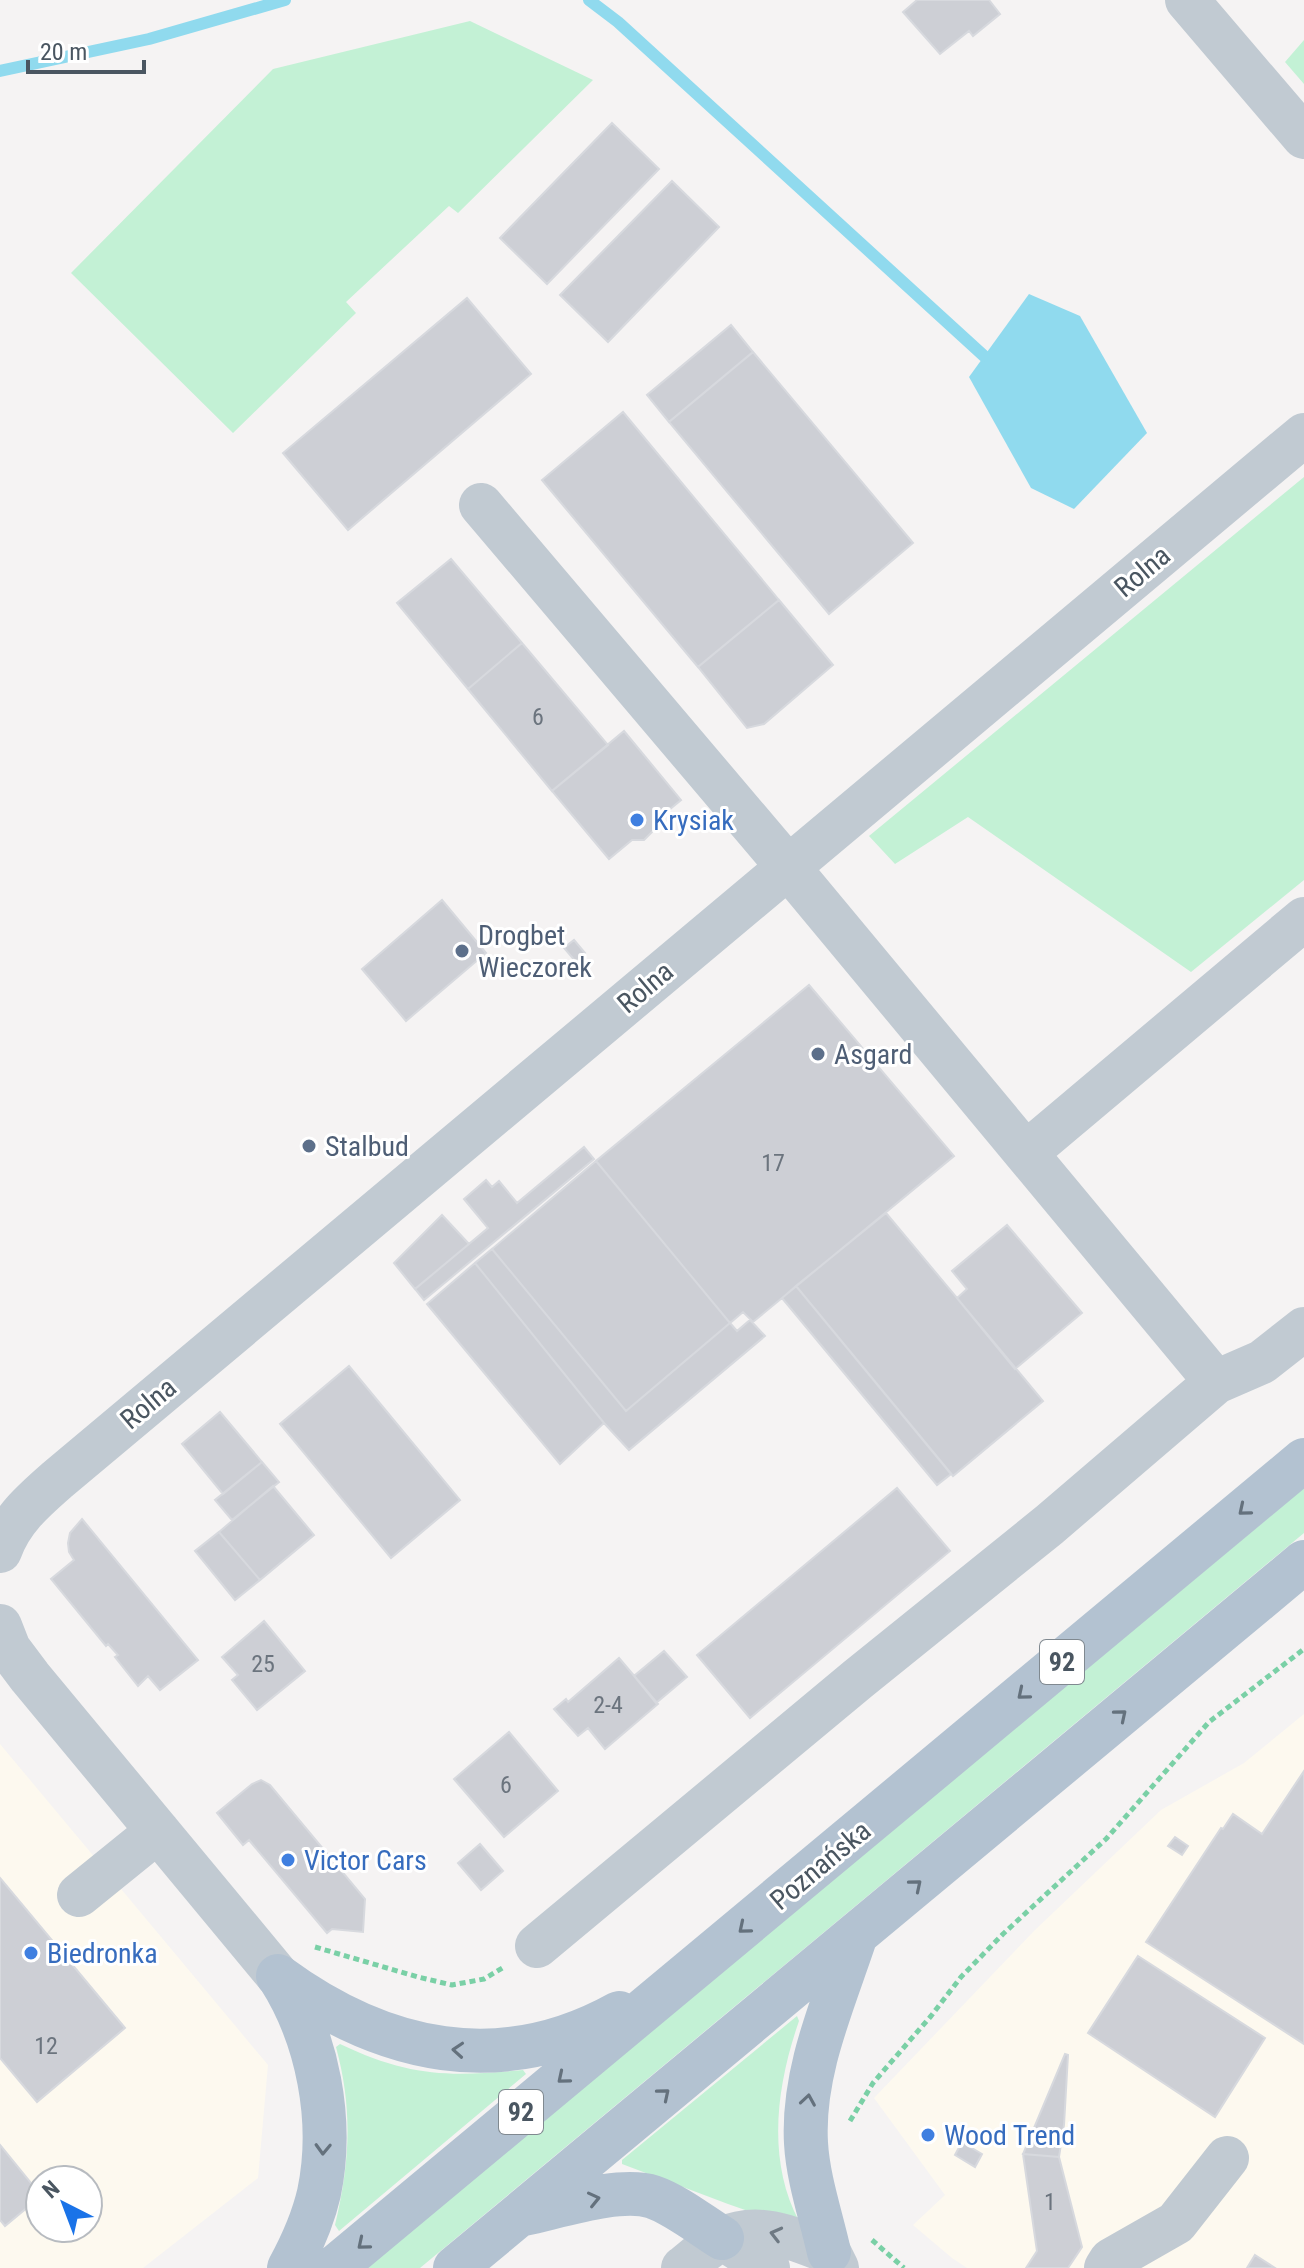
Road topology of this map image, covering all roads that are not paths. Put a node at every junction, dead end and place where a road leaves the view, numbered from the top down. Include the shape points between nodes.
1 (1187, 0) edge
2 (1304, 137) edge
3 (1304, 435) edge
4 (481, 505) dead end
5 (788, 867) junction
6 (1304, 919) edge
7 (1026, 1153) junction
8 (1304, 1329) edge
9 (1216, 1382) junction
10 (1304, 1460) edge
11 (0, 1551) edge
12 (1304, 1562) edge
13 (0, 1626) edge
14 (158, 1831) junction
15 (79, 1895) dead end
16 (856, 1935) junction
17 (537, 1946) road end
18 (709, 1957) junction
19 (291, 1960) junction
20 (1227, 2158) dead end
21 (518, 2216) junction
22 (722, 2238) junction
23 (833, 2260) edge
24 (289, 2268) edge
25 (334, 2268) edge
26 (455, 2268) edge
27 (683, 2268) edge
28 (768, 2268) edge
29 (1106, 2268) edge

1 - 2 street
3 - 5 street, Rolna
4 - 5 street
5 - 7 street
5 - 11 street, Rolna via 27,1506
6 - 7 street
7 - 9 street
8 - 9 street via 1262,1362
9 - 17 street
10 -> 18 main road, Poznańska / 92
16 -> 12 main road
13 - 14 street via 30,1677
14 - 15 street
14 - 19 street
21 -> 16 main road
23 -> 16 main road via 809,2162 806,2115 822,2035
18 -> 19 main road via 588,2029 484,2051 431,2047 375,2031 324,2006
18 -> 25 main road, Poznańska / 92
19 -> 24 main road via 291,1995 318,2081 324,2129 319,2193
20 - 29 street via 1176,2223 1111,2260
21 -> 22 main road via 609,2195 643,2194
21 - 26 main road
23 -> 22 street via 784,2236 757,2230
22 - 27 street
22 - 28 street

